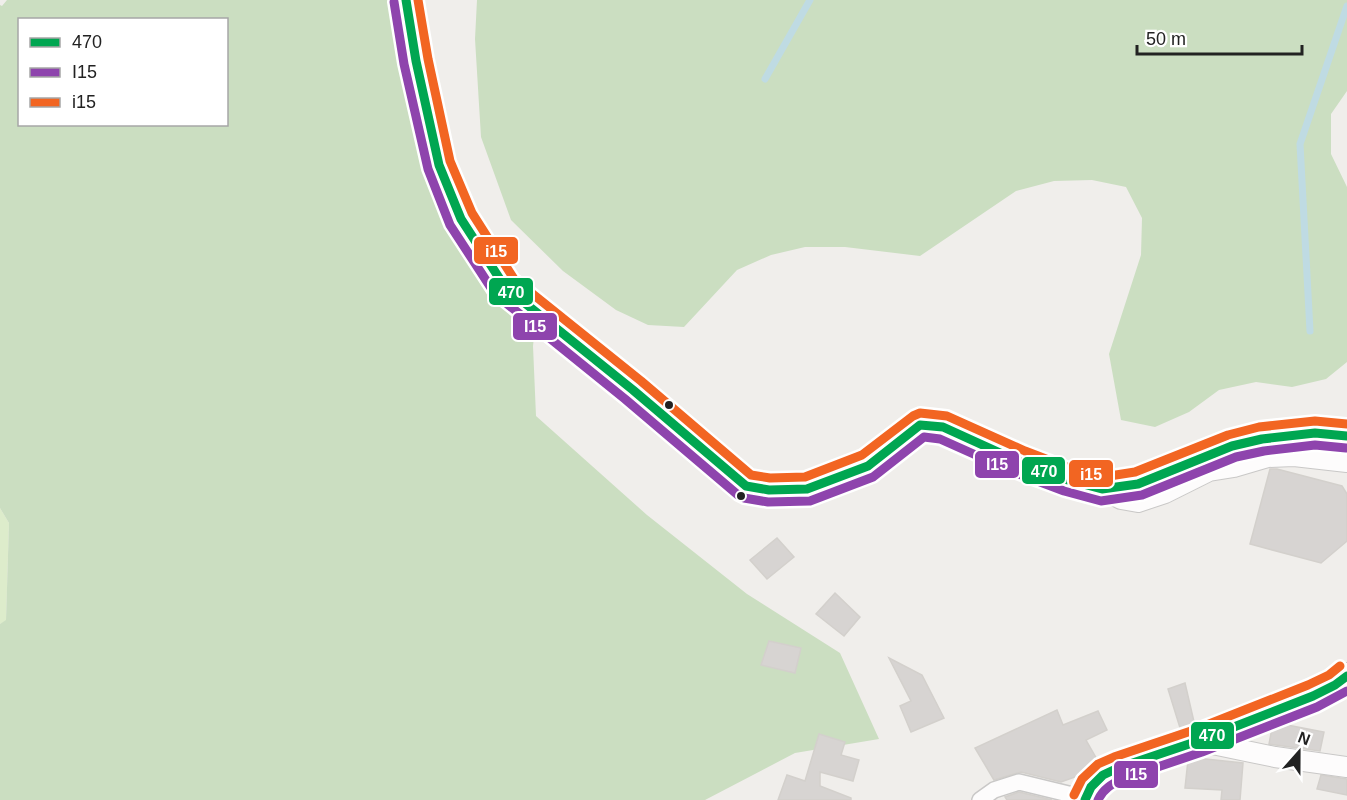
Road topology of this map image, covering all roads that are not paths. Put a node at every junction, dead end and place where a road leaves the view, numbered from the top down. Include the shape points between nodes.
1 (406, 0) edge
2 (1347, 436) edge
3 (1347, 462) edge
4 (1102, 489) junction
5 (1347, 676) edge
6 (1197, 741) junction
7 (1347, 767) edge
8 (1085, 799) edge
9 (980, 800) edge

1 - 4 street via 439,165 461,219 505,287 746,486 807,489 868,466 920,425 943,427 1020,462
2 - 4 street via 1315,433 1262,439 1232,446 1138,484
3 - 4 street via 1268,457 1209,471 1138,502
5 - 6 street via 1313,696
6 - 7 street
6 - 8 street via 1103,775
8 - 9 street via 1019,782 994,789

